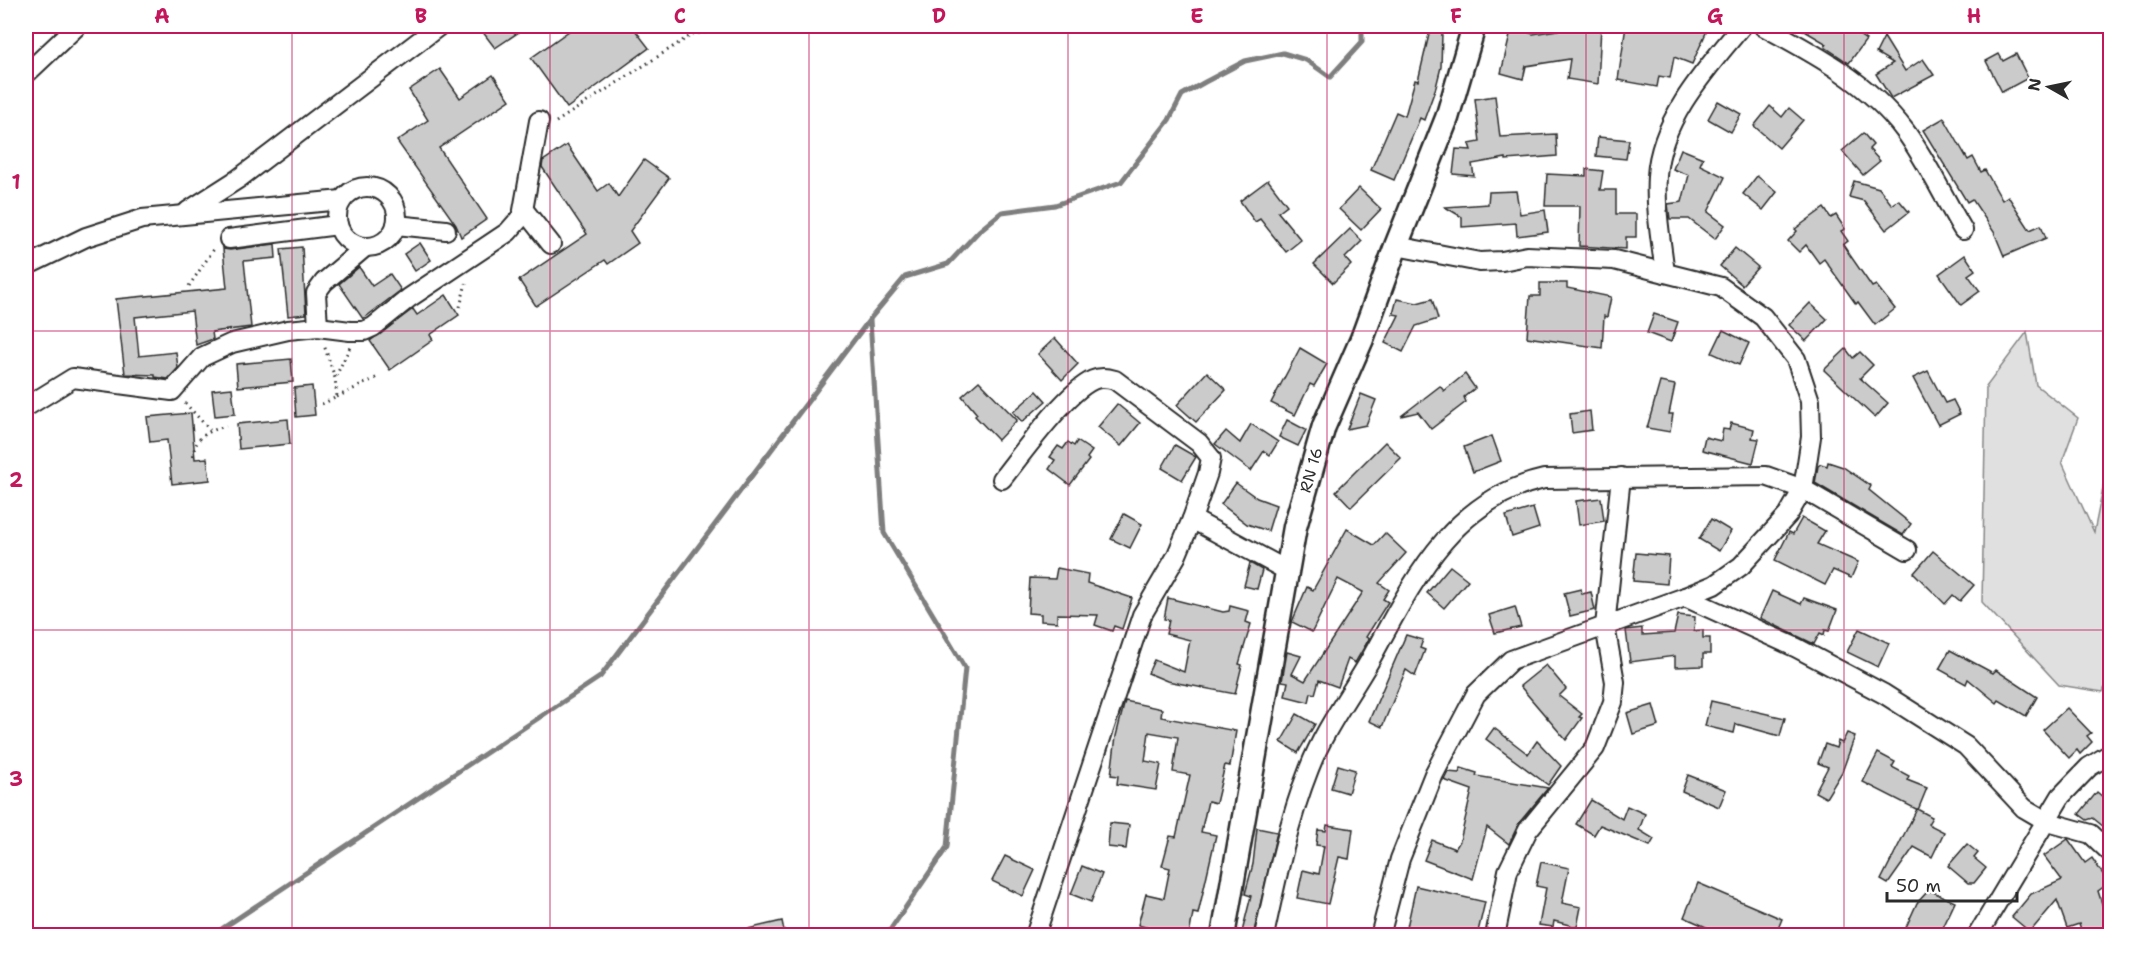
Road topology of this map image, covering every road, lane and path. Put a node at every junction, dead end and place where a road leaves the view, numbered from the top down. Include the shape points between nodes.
1 (77, 26) edge
2 (439, 26) edge
3 (746, 26) edge
4 (762, 26) edge
5 (1742, 26) edge
6 (1763, 26) edge
7 (1473, 27) edge
8 (26, 74) edge
9 (538, 128) joint
10 (342, 200) junction
11 (524, 210) junction
12 (184, 214) junction
13 (338, 225) junction
14 (396, 225) junction
15 (446, 230) dead end
16 (1963, 230) dead end
17 (229, 239) joint
18 (550, 244) dead end
19 (1395, 246) junction
20 (364, 248) junction
21 (26, 266) edge
22 (1665, 273) junction
23 (189, 286) dead end
24 (318, 327) junction
25 (357, 331) junction
26 (378, 377) dead end
27 (335, 378) junction
28 (172, 391) junction
29 (337, 397) junction
30 (321, 404) dead end
31 (26, 407) edge
32 (226, 426) dead end
33 (210, 430) junction
34 (194, 456) dead end
35 (1620, 477) junction
36 (1002, 479) dead end
37 (1803, 489) junction
38 (1192, 519) junction
39 (1907, 549) dead end
40 (1286, 570) junction
41 (1685, 597) junction
42 (1605, 626) junction
43 (2110, 754) edge
44 (2048, 822) junction
45 (2110, 852) edge
46 (1035, 936) edge
47 (1223, 936) edge
48 (1264, 936) edge
49 (1380, 936) edge
50 (1496, 936) edge
51 (1977, 936) edge

1 - 8 street
2 - 12 street via 238,179
3 - 4 path
3 - 9 path via 693,34
5 - 22 street via 1691,88 1666,140 1657,175
6 - 16 street via 1846,73 1868,92 1905,132
7 - 19 main road, RN 16 / RN 16 via 1447,118
9 - 11 street
10 - 12 street
10 - 13 street via 337,212
10 - 14 street via 354,189 370,186 385,192 395,205
11 - 18 street
11 - 25 street via 508,232 373,327
12 - 21 street via 142,219 86,237
13 - 17 street
13 - 20 street via 347,241
14 - 15 street
14 - 20 street via 392,235 380,245
17 - 23 path via 220,239
19 - 22 street via 1463,261 1502,261 1527,255 1585,257
19 - 40 main road, RN 16 / RN 16 via 1362,339 1324,426
20 - 24 street via 316,293
22 - 37 street via 1721,287 1763,317 1796,358 1810,401 1811,437
24 - 25 street
24 - 27 path
24 - 28 street via 232,343 202,357
25 - 27 path
26 - 29 path
27 - 29 path
28 - 31 street via 73,378
28 - 33 path
29 - 30 path
32 - 33 path
33 - 34 path via 194,448
35 - 37 street via 1766,476
35 - 42 street
35 - 48 street via 1544,479 1518,485 1484,503 1451,532 1426,564 1329,724 1308,770
36 - 38 street via 1040,430 1078,391 1092,380 1104,377 1115,380 1199,443 1211,458
37 - 39 street
37 - 41 street via 1788,515 1741,566 1714,585
38 - 40 street
38 - 46 street via 1142,615
40 - 47 main road, RN 16 / RN 16
41 - 42 street
41 - 44 street via 1797,648 1884,694 1966,746 2011,796
42 - 49 street via 1511,660 1476,694 1430,785 1400,859
42 - 50 street via 1615,682 1613,702 1595,748 1528,830 1508,871
43 - 44 street via 2089,767 2061,796
44 - 45 street via 2091,834
44 - 51 street

